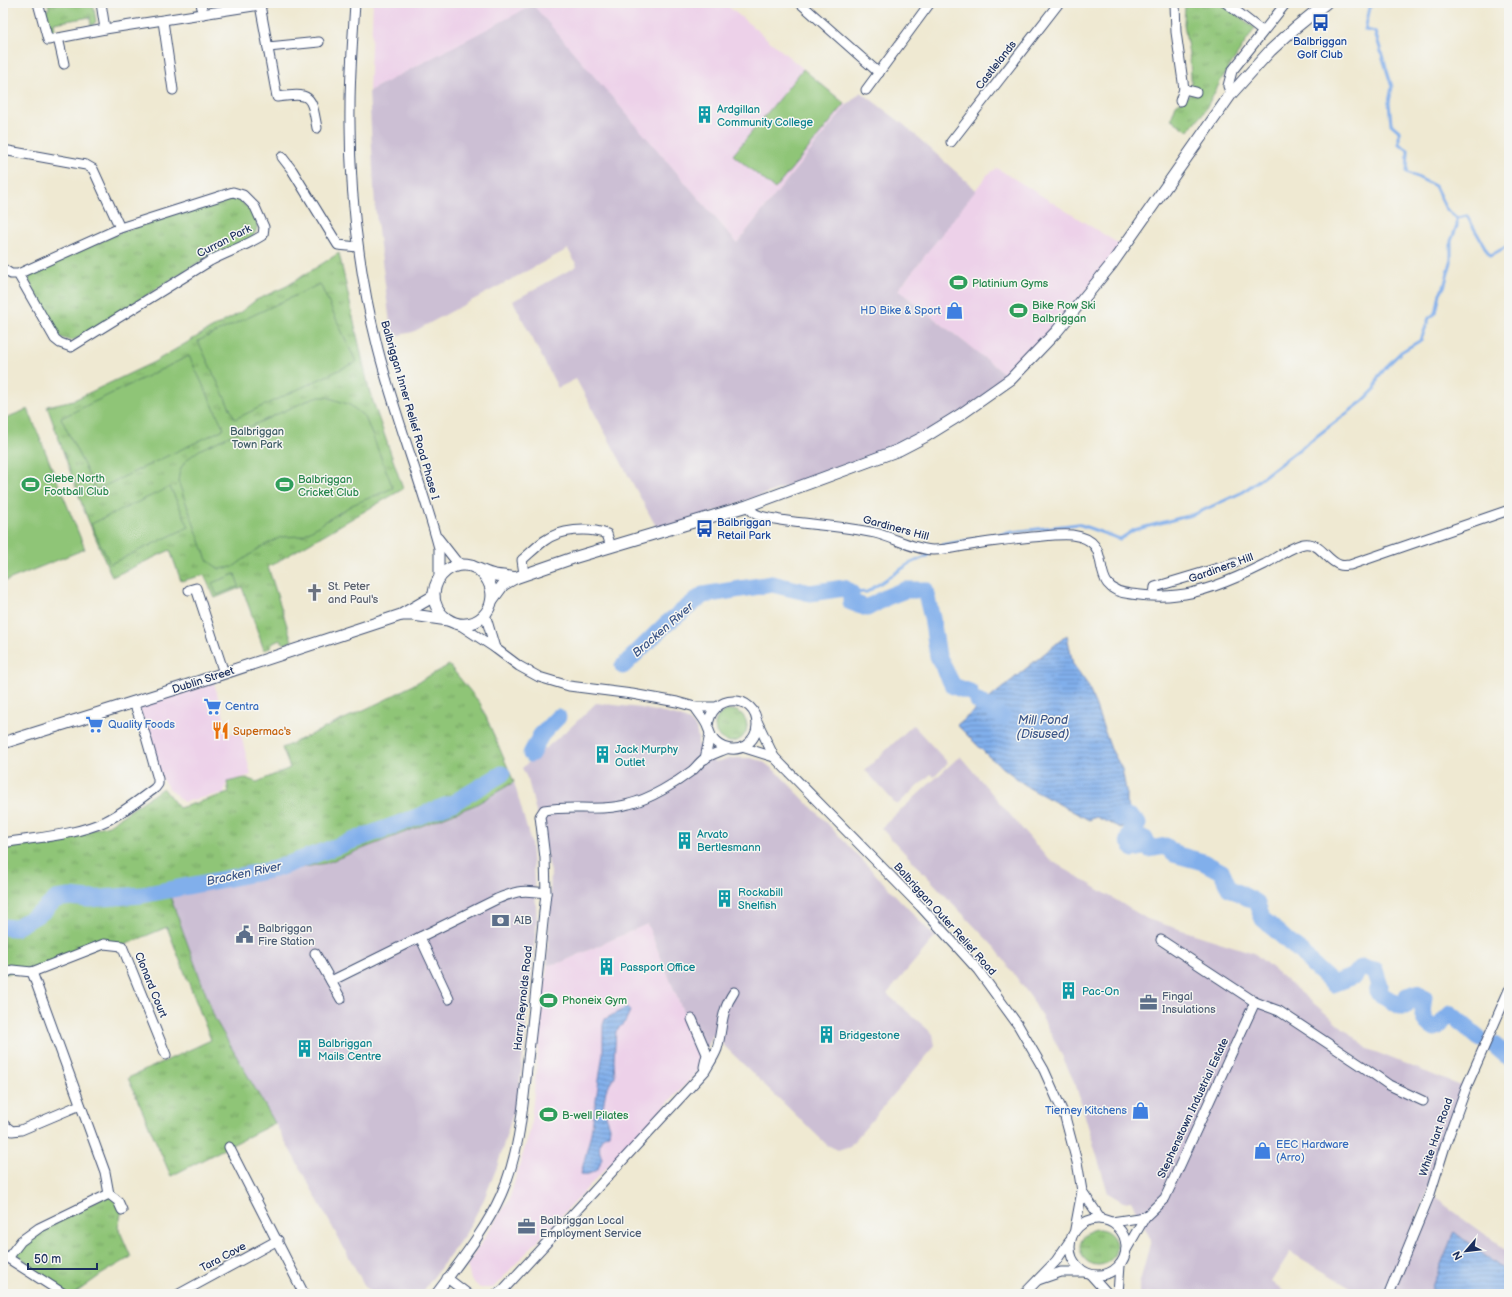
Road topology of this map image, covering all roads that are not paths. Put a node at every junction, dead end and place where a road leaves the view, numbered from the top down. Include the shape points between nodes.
1 (38, 3) edge
2 (101, 3) edge
3 (201, 3) edge
4 (355, 3) edge
5 (800, 3) edge
6 (930, 3) edge
7 (1059, 3) edge
8 (1175, 3) edge
9 (1226, 3) edge
10 (1286, 3) edge
11 (1326, 3) edge
12 (262, 4) edge
13 (203, 14) junction
14 (163, 21) junction
15 (105, 29) junction
16 (1262, 31) junction
17 (58, 38) junction
18 (319, 42) dead end
19 (268, 47) junction
20 (64, 64) dead end
21 (879, 73) junction
22 (1184, 89) junction
23 (173, 90) dead end
24 (866, 90) dead end
25 (1196, 92) dead end
26 (1231, 94) junction
27 (1180, 100) dead end
28 (317, 128) dead end
29 (951, 142) dead end
30 (3, 150) edge
31 (282, 157) dead end
32 (120, 228) junction
33 (358, 247) junction
34 (3, 268) edge
35 (18, 274) junction
36 (747, 506) junction
37 (1509, 510) edge
38 (436, 535) junction
39 (611, 547) junction
40 (1236, 563) dead end
41 (463, 565) junction
42 (479, 570) junction
43 (520, 576) junction
44 (439, 577) junction
45 (189, 590) dead end
46 (1154, 595) junction
47 (434, 596) junction
48 (492, 600) junction
49 (485, 614) junction
50 (402, 615) junction
51 (452, 621) junction
52 (495, 648) junction
53 (224, 673) junction
54 (134, 702) junction
55 (716, 707) junction
56 (695, 708) junction
57 (757, 721) junction
58 (709, 731) junction
59 (3, 743) edge
60 (742, 748) junction
61 (726, 749) junction
62 (774, 757) junction
63 (705, 759) junction
64 (3, 843) edge
65 (546, 893) junction
66 (420, 937) junction
67 (1161, 940) dead end
68 (315, 954) dead end
69 (32, 972) junction
70 (3, 974) edge
71 (331, 981) junction
72 (1509, 990) edge
73 (734, 992) dead end
74 (342, 999) dead end
75 (449, 999) dead end
76 (1255, 1002) junction
77 (692, 1019) dead end
78 (166, 1055) dead end
79 (703, 1072) junction
80 (1423, 1100) dead end
81 (80, 1106) junction
82 (3, 1124) edge
83 (229, 1148) dead end
84 (1082, 1191) junction
85 (109, 1194) junction
86 (122, 1210) dead end
87 (1145, 1217) junction
88 (1101, 1219) junction
89 (1112, 1222) junction
90 (1075, 1229) junction
91 (278, 1240) junction
92 (1069, 1242) junction
93 (1126, 1250) junction
94 (5, 1257) edge
95 (1120, 1265) junction
96 (1087, 1273) junction
97 (448, 1278) junction
98 (1036, 1281) junction
99 (64, 1294) edge
100 (179, 1294) edge
101 (304, 1294) edge
102 (436, 1294) edge
103 (468, 1294) edge
104 (497, 1294) edge
105 (1024, 1294) edge
106 (1108, 1294) edge
107 (1118, 1294) edge
108 (1389, 1294) edge

1 - 17 street via 48,40
2 - 15 street
3 - 13 street
4 - 33 street, Balbriggan Inner Relief Road Phase I via 350,106
5 - 21 street
6 - 21 street
7 - 29 street, Castlelands
8 - 22 street via 1176,32
9 - 16 street
10 - 16 street
11 - 26 main road via 1270,51
12 - 13 street
12 - 19 street
13 - 14 street
14 - 15 street
14 - 23 street
15 - 17 street
16 - 26 street via 1232,71 1228,86
17 - 20 street
18 - 19 street
19 - 28 street via 277,97 303,95 308,98 314,108
21 - 24 street
22 - 25 street
22 - 27 street
26 - 36 main road via 1111,265 1057,331 1011,379 953,419 899,450
30 - 32 street via 86,165 92,169
31 - 33 street via 338,245
32 - 35 street, Curran Park
32 - 35 street, Curran Park via 233,192 243,195 255,207 264,227 262,235 253,241 210,261 70,347 56,339
33 - 38 street, Balbriggan Inner Relief Road Phase I via 378,349
34 - 35 street via 12,274
36 - 39 main road
36 - 46 street, Gardiners Hill via 755,514 770,518 851,528 930,550 1063,534 1083,537 1096,548 1106,584 1129,594
37 - 46 street, Gardiners Hill via 1350,565 1341,566 1332,562 1317,547 1304,544 1203,590 1178,595
38 - 41 street, Balbriggan Inner Relief Road Phase I via 456,561
38 - 44 street, Balbriggan Inner Relief Road Phase I via 439,548
39 - 43 main road
39 - 43 street via 607,534 599,531 579,530 558,534 545,540 522,560
40 - 46 street via 1155,587
41 - 42 main road
41 - 44 main road via 454,566
42 - 43 main road via 491,574
42 - 48 main road via 490,583
43 - 48 main road via 503,585
44 - 47 main road
45 - 53 street via 196,588
47 - 50 main road, Dublin Street
47 - 51 main road via 440,613
48 - 49 main road
49 - 51 main road via 472,623
49 - 52 street
50 - 51 main road, Dublin Street
50 - 53 main road, Dublin Street
51 - 52 street
52 - 56 street via 539,678 569,686 677,702
53 - 54 main road, Dublin Street
54 - 59 main road, Dublin Street
54 - 64 street via 158,779 155,788 126,809 94,826 70,833
55 - 56 street
55 - 57 street via 729,700 744,703 755,714
55 - 58 street via 708,720
56 - 58 street
57 - 60 street via 754,736
57 - 62 street, Balbriggan Outer Relief Road
58 - 61 street via 719,745
58 - 63 street
60 - 61 street
60 - 62 street
61 - 63 street, Harry Reynolds Road
62 - 84 street, Balbriggan Outer Relief Road via 978,970 1018,1025 1044,1070 1065,1117 1078,1162
63 - 65 street, Harry Reynolds Road via 677,782 629,804 602,808 557,807 544,810 540,816 540,823
65 - 66 street via 515,891
65 - 97 street, Harry Reynolds Road via 523,1108 514,1158 494,1209
66 - 71 street
66 - 75 street
67 - 76 street
68 - 71 street
69 - 70 street, Clonard Court via 12,970
69 - 78 street, Clonard Court via 104,944 122,946
69 - 81 street
71 - 74 street
72 - 108 street, White Hart Road via 1466,1088 1430,1194
73 - 79 street via 723,1015 716,1050
76 - 80 street via 1278,1011 1389,1085
76 - 87 street, Stephenstown Industrial Estate via 1164,1198
77 - 79 street via 706,1054
79 - 104 street
81 - 82 street via 21,1130 12,1130
81 - 85 street via 105,1172
83 - 91 street
84 - 88 street, Balbriggan Outer Relief Road
84 - 90 street, Balbriggan Outer Relief Road
85 - 86 street via 118,1201
85 - 94 street via 39,1228
87 - 89 street
87 - 93 street, Stephenstown Industrial Estate
88 - 89 street
88 - 90 street via 1088,1220
89 - 93 street via 1123,1234
90 - 92 street
91 - 100 street, Tara Cove
91 - 101 street
92 - 96 street via 1072,1259
92 - 98 street via 1056,1261
93 - 95 street
94 - 99 street
95 - 96 street via 1114,1271 1098,1276
95 - 107 street
96 - 98 street via 1062,1272
96 - 106 street
97 - 102 street, Harry Reynolds Road
97 - 103 street
98 - 105 street

